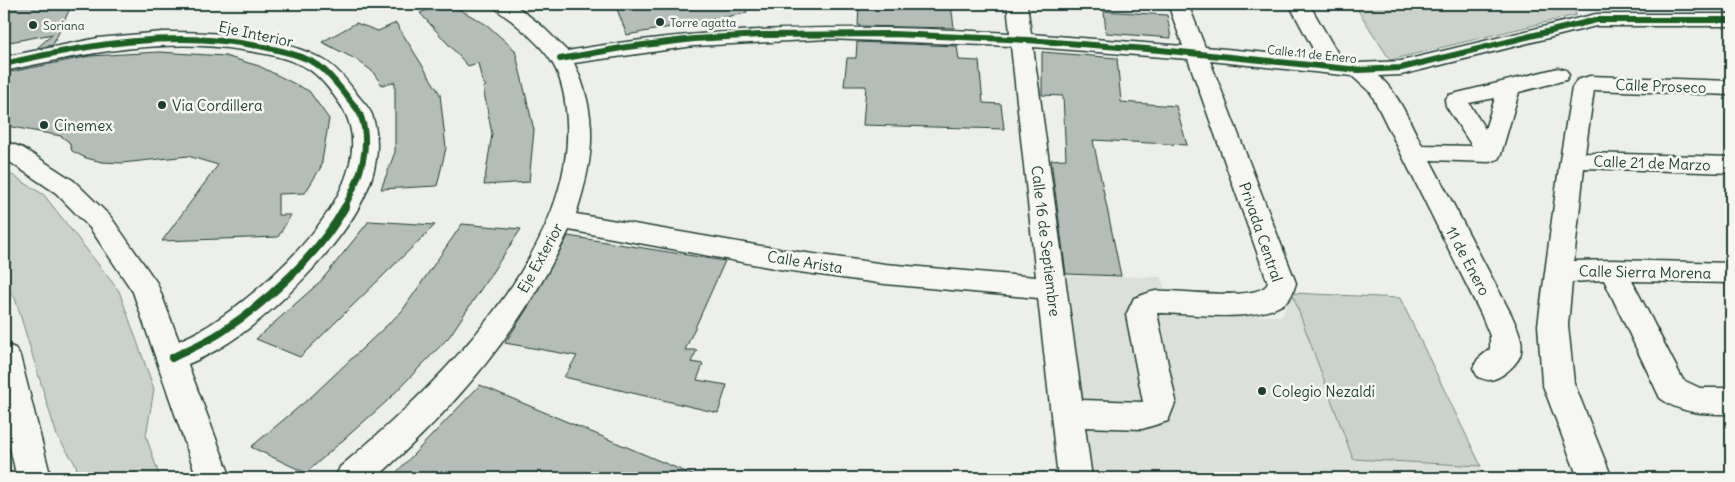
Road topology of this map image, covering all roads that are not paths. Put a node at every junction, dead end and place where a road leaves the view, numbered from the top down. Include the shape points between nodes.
1 (502, 4) edge
2 (1017, 4) edge
3 (1178, 4) edge
4 (1299, 4) edge
5 (1724, 4) edge
6 (1731, 10) edge
7 (1731, 20) edge
8 (1021, 39) junction
9 (1194, 53) junction
10 (560, 59) junction
11 (4, 64) edge
12 (1346, 69) junction
13 (1558, 76) dead end
14 (1509, 88) junction
15 (1731, 88) edge
16 (4, 149) edge
17 (1411, 152) junction
18 (1489, 154) junction
19 (1572, 160) junction
20 (1731, 165) edge
21 (562, 220) junction
22 (1613, 270) junction
23 (1559, 272) junction
24 (1731, 273) edge
25 (1051, 289) junction
26 (4, 356) edge
27 (172, 358) junction
28 (1489, 368) dead end
29 (1731, 401) edge
30 (1068, 413) junction
31 (34, 478) edge
32 (214, 478) edge
33 (352, 478) edge
34 (1074, 478) edge
35 (1595, 478) edge

1 - 10 street, Eje Exterior via 529,25
2 - 8 street, Calle 16 de Septiembre
3 - 9 street
4 - 12 street, 11 de Enero
5 - 6 street
7 - 12 street, Calle 11 de Enero via 1596,20 1401,68
8 - 9 street, Calle 11 de Enero
8 - 10 street, Calle 11 de Enero via 826,32 758,33 637,46
8 - 25 street, Calle 16 de Septiembre
9 - 12 street, Calle 11 de Enero
9 - 30 street, Privada Central via 1282,283 1279,292 1257,303 1156,302 1144,306 1141,315 1160,401 1156,412 1142,416
10 - 21 street, Eje Exterior via 576,100 581,147
11 - 27 street, Eje Interior via 109,43 199,38 236,41 280,50 316,64 348,94 362,121 365,144 361,172 336,224 279,287 227,329
12 - 17 street, 11 de Enero via 1380,89
13 - 14 street
14 - 18 street
14 - 18 street via 1457,100
15 - 19 street, Calle Proseco via 1585,84
16 - 27 street via 65,187 100,222 147,290
17 - 18 street
17 - 28 street, 11 de Enero via 1505,336 1506,353
19 - 20 street, Calle 21 de Marzo
19 - 23 street
21 - 25 street, Calle Arista via 785,260 885,274
21 - 33 street, Eje Exterior via 510,310 471,362 406,430
22 - 23 street, Calle Sierra Morena
22 - 24 street, Calle Sierra Morena
22 - 29 street via 1665,381 1678,395 1696,402
23 - 35 street via 1553,325 1558,383
25 - 30 street, Calle 16 de Septiembre
26 - 31 street
27 - 32 street
30 - 34 street, Calle 16 de Septiembre

